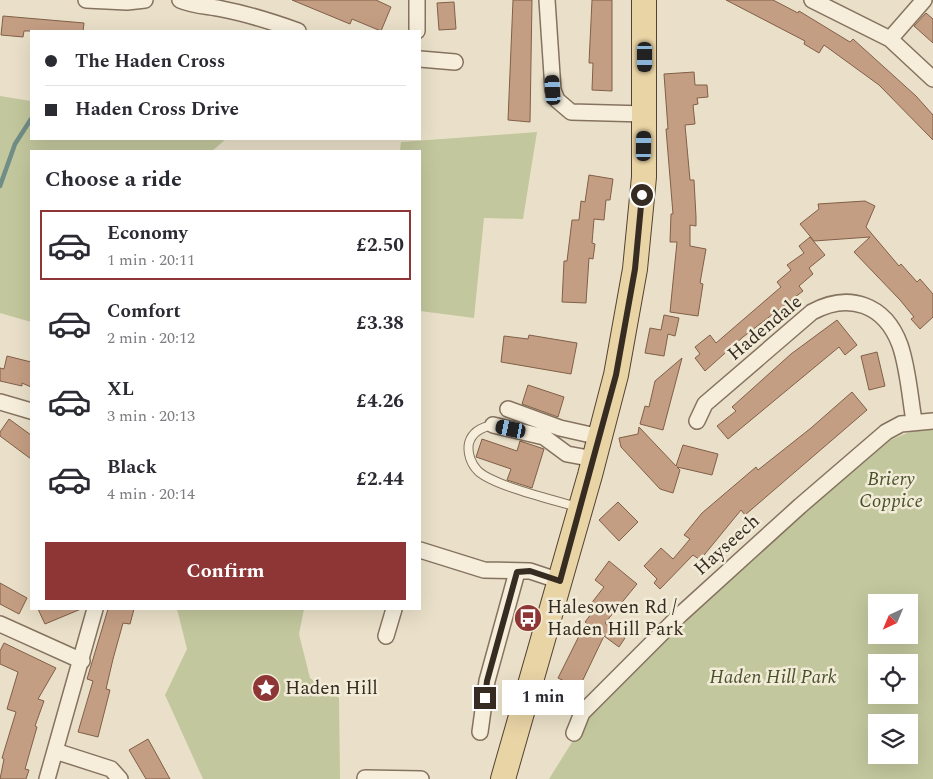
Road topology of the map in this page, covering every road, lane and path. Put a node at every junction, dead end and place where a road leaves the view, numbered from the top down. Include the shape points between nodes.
1 (86, 0) edge
2 (145, 0) edge
3 (180, 0) edge
4 (417, 0) edge
5 (547, 0) edge
6 (644, 0) edge
7 (812, 0) edge
8 (924, 0) edge
9 (295, 30) edge
10 (417, 30) edge
11 (890, 39) junction
12 (421, 59) edge
13 (455, 62) dead end
14 (933, 80) edge
15 (645, 114) junction
16 (0, 402) edge
17 (508, 409) dead end
18 (30, 411) edge
19 (696, 421) dead end
20 (914, 421) junction
21 (933, 421) edge
22 (493, 425) joint
23 (597, 448) junction
24 (581, 508) junction
25 (421, 550) edge
26 (517, 572) junction
27 (560, 581) junction
28 (95, 610) edge
29 (394, 610) edge
30 (0, 624) edge
31 (386, 636) dead end
32 (82, 661) junction
33 (480, 732) dead end
34 (574, 733) dead end
35 (55, 751) junction
36 (365, 778) edge
37 (421, 778) edge
38 (47, 779) edge
39 (120, 779) edge
40 (398, 779) edge
41 (502, 779) edge

1 - 2 street
3 - 9 street via 264,19
4 - 10 street
5 - 15 street via 553,90 557,100 572,112
6 - 15 main road
7 - 11 street
8 - 11 street
11 - 14 street
12 - 13 street
15 - 23 main road via 644,177 635,269 616,375
16 - 18 street
17 - 23 street via 560,428
19 - 20 street, Hadendale via 705,404 812,312 840,301 866,305 879,313 892,331 900,344
20 - 21 street, Hayseech
20 - 34 street, Hayseech via 886,432 681,614 582,713
22 - 23 street via 544,437 567,454
22 - 24 lane via 479,430 470,441 469,455 477,471 494,480
23 - 24 main road
24 - 27 main road
25 - 26 street via 484,570
26 - 27 street via 530,571
26 - 33 street via 487,681
27 - 41 main road
28 - 32 street
29 - 31 street
30 - 32 street
32 - 35 street
35 - 38 street
35 - 39 street via 111,769
36 - 40 street
37 - 40 street

